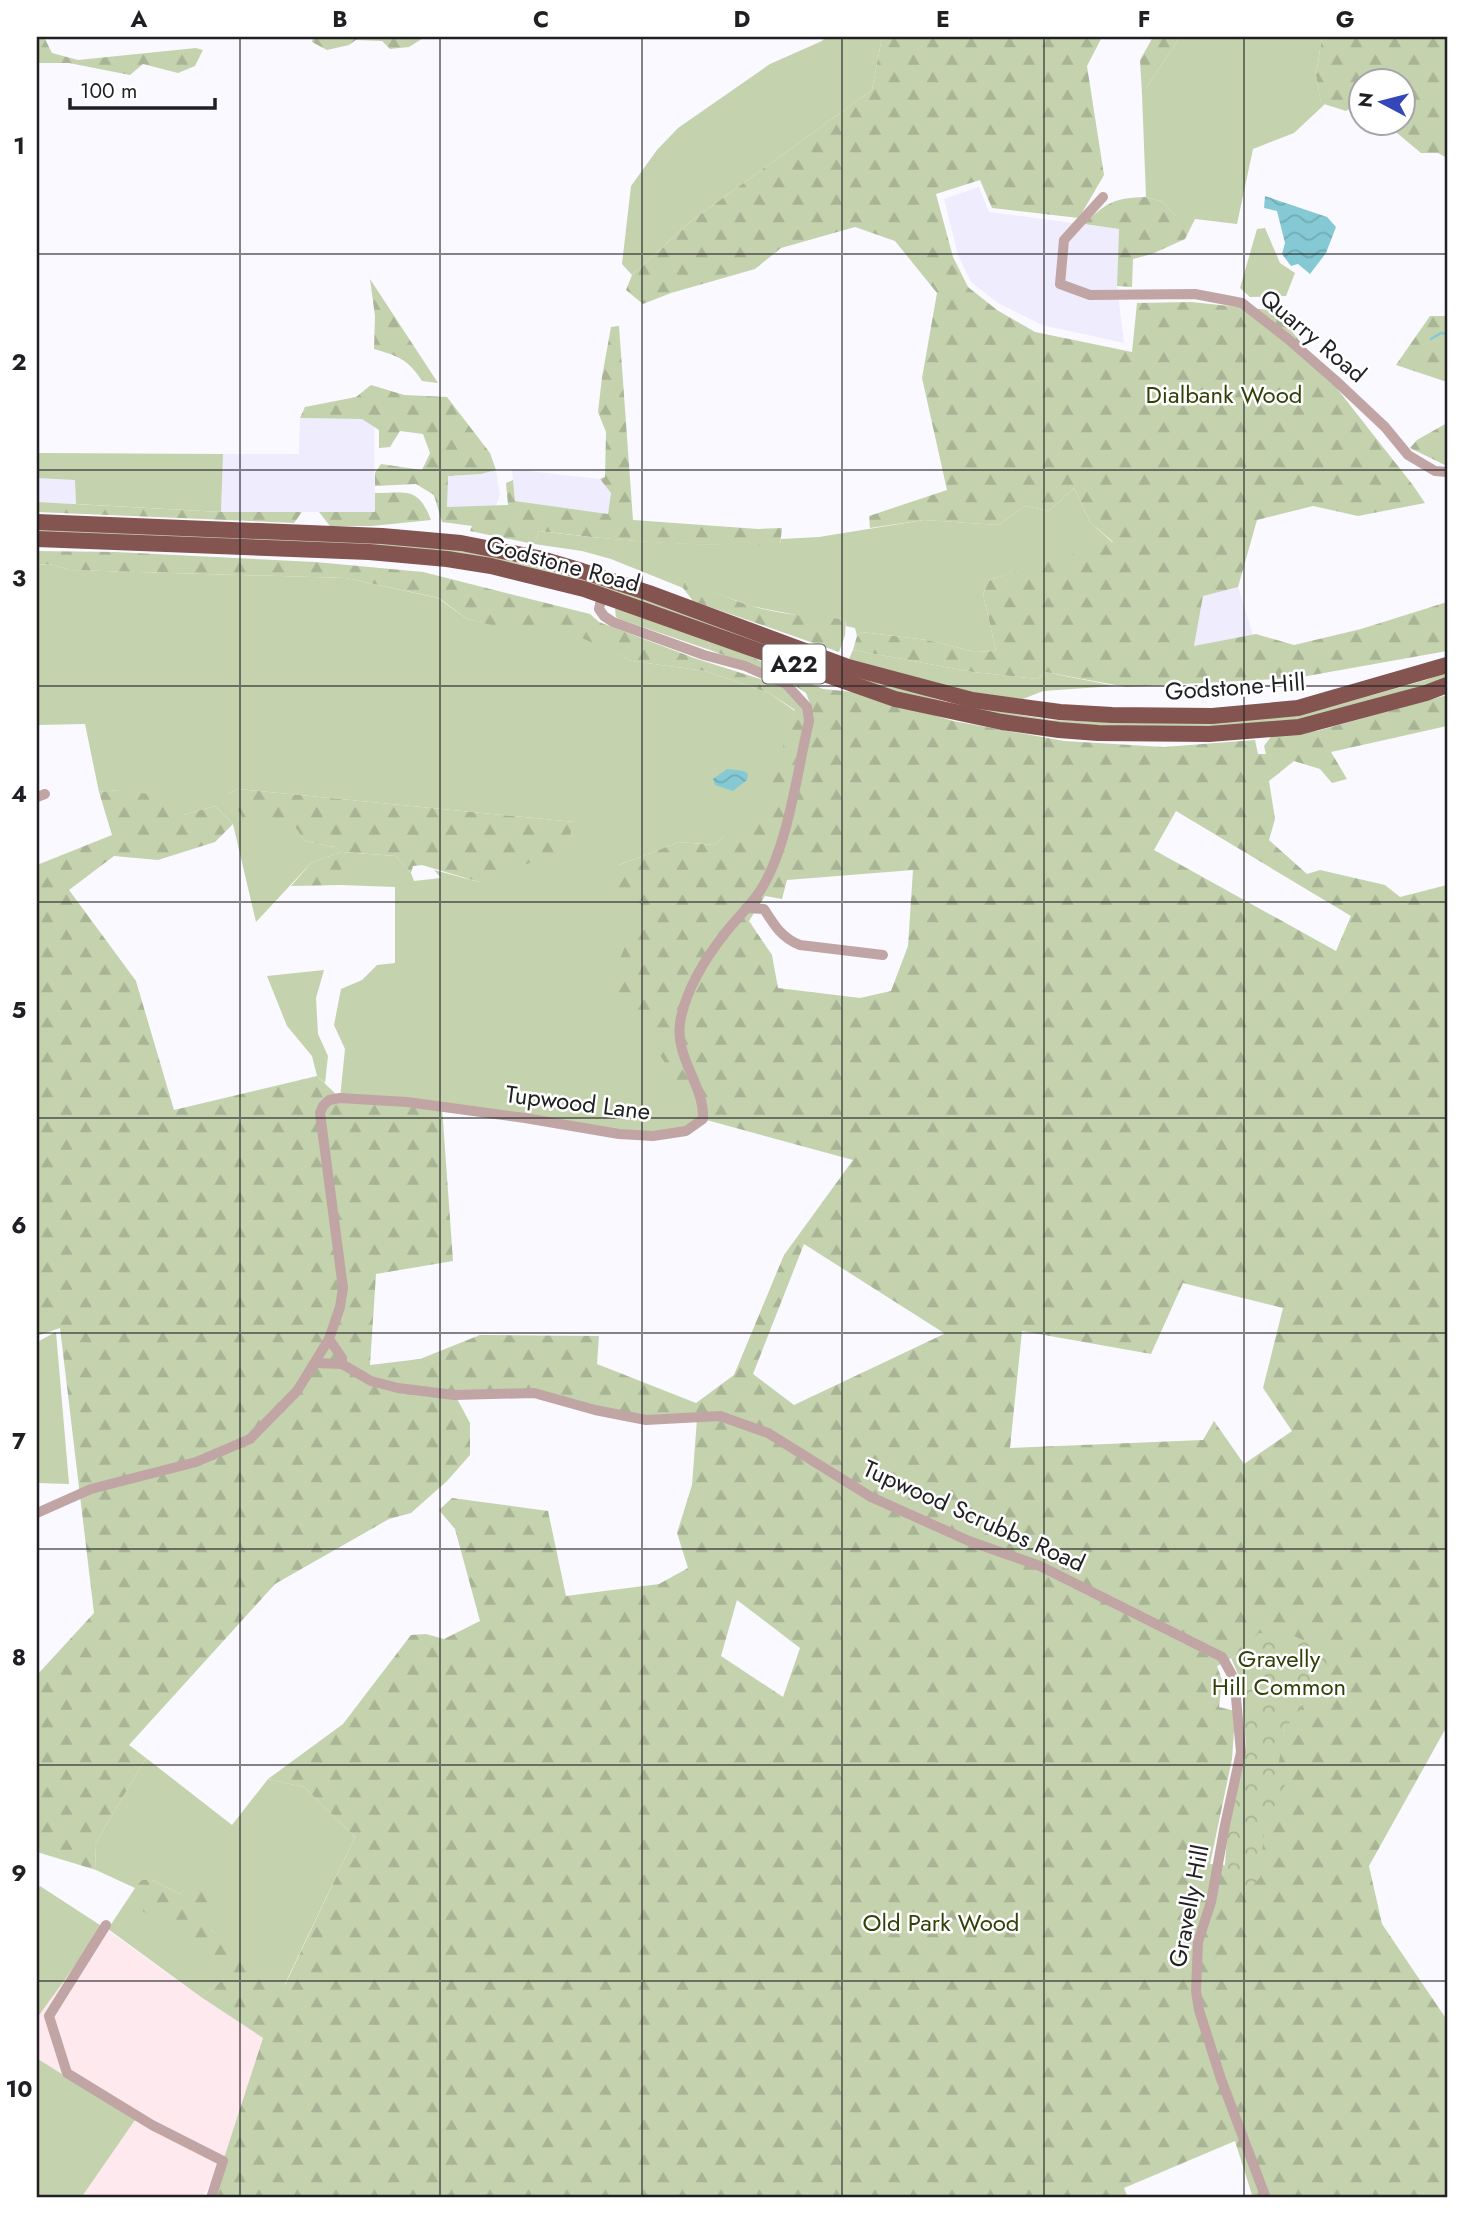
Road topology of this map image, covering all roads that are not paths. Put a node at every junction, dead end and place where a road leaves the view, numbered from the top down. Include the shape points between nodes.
1 (1103, 197) dead end
2 (1447, 472) edge
3 (37, 522) edge
4 (37, 539) edge
5 (602, 595) junction
6 (1447, 666) edge
7 (1447, 685) edge
8 (1021, 706) joint
9 (1059, 730) joint
10 (746, 908) junction
11 (883, 955) dead end
12 (329, 1339) junction
13 (316, 1363) junction
14 (342, 1364) junction
15 (37, 1513) edge
16 (1222, 1657) joint
17 (106, 1925) dead end
18 (211, 2198) edge
19 (1266, 2198) edge

1 - 2 street, Quarry Road via 1064,240 1060,284 1090,295 1195,294 1242,303 1335,380 1408,455
3 - 8 highway, Godstone Road / A22 via 461,543 538,558 649,593 848,667 961,697
4 - 5 highway, Godstone Road / A22 via 447,558 536,575
5 - 9 highway, Godstone Road / A22 via 895,699
5 - 10 street, Tupwood Lane via 599,609 613,622 745,666 786,684 807,707 809,721 786,828 761,890
6 - 8 highway, Godstone Hill / A22 via 1298,708 1212,716 1060,712
7 - 9 highway, Godstone Hill / A22 via 1299,727 1209,734
10 - 11 street via 764,909 775,927 800,945
10 - 12 street, Tupwood Lane via 699,972 681,1017 685,1063 704,1107 704,1119 686,1131 653,1136 619,1134 525,1118 340,1098 323,1106 343,1288
12 - 13 street, Tupwood Lane
12 - 14 street
13 - 14 street
13 - 15 street, Tupwood Lane via 273,1417 238,1445 197,1462 91,1489
14 - 16 street, Tupwood Scrubbs Road via 371,1381 398,1388 454,1395 534,1393 646,1420 720,1416 768,1433 871,1497 969,1541 1040,1566
16 - 19 street, Gravelly Hill via 1235,1687 1241,1752 1211,1902 1198,1942 1196,1991 1222,2079
17 - 18 street via 49,2016 67,2073 152,2125 223,2161

